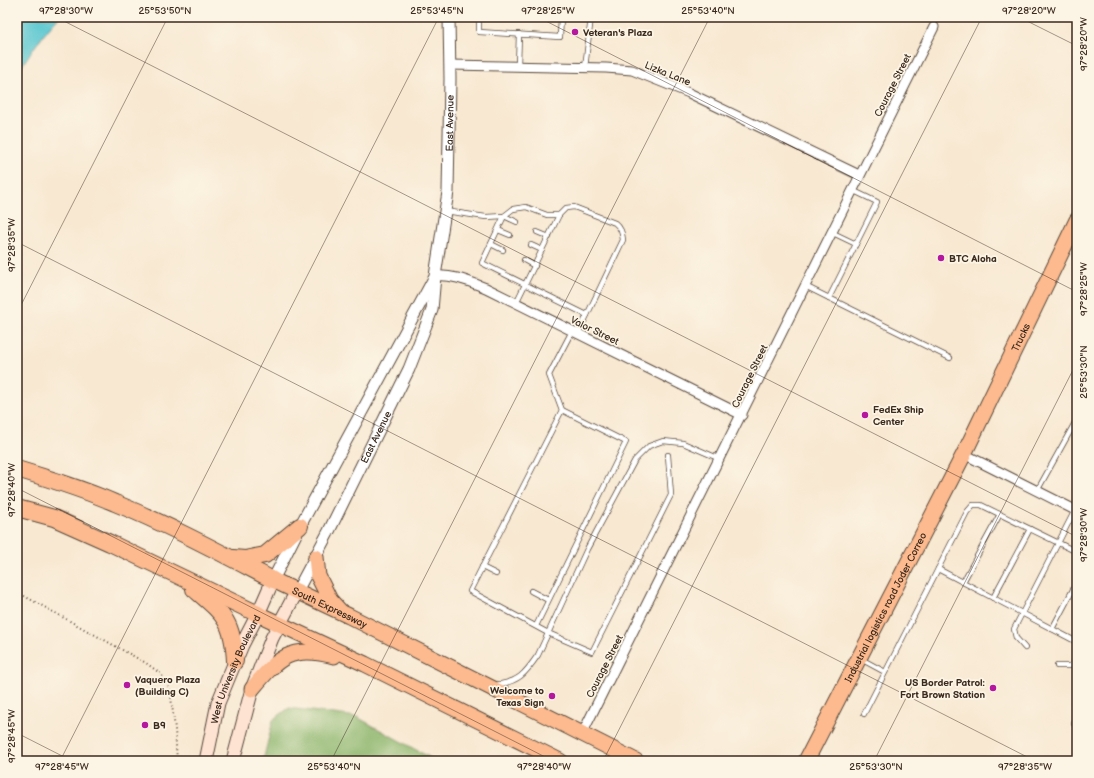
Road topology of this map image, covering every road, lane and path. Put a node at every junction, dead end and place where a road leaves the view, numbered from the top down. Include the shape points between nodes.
1 (449, 17) edge
2 (479, 17) edge
3 (561, 17) edge
4 (591, 17) edge
5 (934, 27) dead end
6 (519, 34) junction
7 (450, 65) junction
8 (518, 66) junction
9 (585, 68) junction
10 (859, 175) junction
11 (852, 190) junction
12 (445, 211) junction
13 (559, 215) junction
14 (504, 216) junction
15 (1077, 220) edge
16 (517, 222) dead end
17 (498, 230) junction
18 (537, 232) dead end
19 (831, 232) junction
20 (510, 236) dead end
21 (549, 237) junction
22 (491, 244) junction
23 (856, 244) junction
24 (531, 245) dead end
25 (503, 250) dead end
26 (542, 250) junction
27 (524, 260) dead end
28 (535, 266) junction
29 (435, 276) junction
30 (525, 285) junction
31 (805, 286) junction
32 (829, 298) junction
33 (516, 303) junction
34 (587, 316) junction
35 (575, 333) junction
36 (950, 358) dead end
37 (562, 410) junction
38 (742, 415) junction
39 (1077, 419) edge
40 (964, 454) junction
41 (668, 455) dead end
42 (720, 459) junction
43 (17, 469) edge
44 (1037, 491) junction
45 (17, 508) edge
46 (1076, 511) edge
47 (1000, 514) junction
48 (300, 526) junction
49 (1030, 529) junction
50 (1059, 543) junction
51 (1077, 552) edge
52 (229, 557) junction
53 (316, 557) junction
54 (482, 567) junction
55 (938, 569) junction
56 (176, 574) junction
57 (496, 574) dead end
58 (274, 580) junction
59 (963, 582) junction
60 (1077, 582) edge
61 (297, 591) junction
62 (531, 591) dead end
63 (17, 592) edge
64 (993, 598) junction
65 (548, 600) junction
66 (342, 613) junction
67 (258, 614) junction
68 (1022, 614) junction
69 (279, 624) junction
70 (536, 626) junction
71 (1052, 629) junction
72 (548, 633) junction
73 (1077, 642) edge
74 (1025, 648) dead end
75 (859, 658) junction
76 (1077, 659) edge
77 (235, 661) junction
78 (365, 664) junction
79 (1057, 666) dead end
80 (885, 672) junction
81 (487, 686) junction
82 (252, 688) junction
83 (864, 714) dead end
84 (1077, 714) edge
85 (1077, 727) edge
86 (582, 734) junction
87 (177, 761) edge
88 (206, 761) edge
89 (232, 761) edge
90 (560, 761) edge
91 (636, 761) edge
92 (806, 761) edge

1 - 7 street, East Avenue
2 - 6 lane via 479,32
3 - 6 lane via 560,37
4 - 9 lane
5 - 10 street, Courage Street
6 - 8 lane
7 - 8 street, Lizka Lane
7 - 12 street, East Avenue via 448,192
8 - 9 street, Lizka Lane
9 - 10 street, Lizka Lane via 632,70 689,93
10 - 11 street, Courage Street
11 - 19 street, Courage Street
11 - 23 lane via 877,202
12 - 14 lane via 486,217
12 - 29 street, East Avenue
13 - 14 lane via 546,215 526,207 513,209
13 - 21 lane
13 - 34 lane via 566,208 574,206 615,222 622,232 623,240
14 - 16 lane
14 - 17 lane
15 - 40 highway, Trucks
17 - 20 lane
17 - 22 lane
18 - 21 lane
19 - 23 lane
19 - 31 street, Courage Street
21 - 26 lane
22 - 25 lane
22 - 30 lane via 482,263
23 - 32 lane
24 - 26 lane
26 - 28 lane
27 - 28 lane
28 - 30 lane
29 - 33 street, Valor Street via 470,282
29 - 48 street, East Avenue
29 - 53 street, East Avenue via 432,310 412,362
30 - 33 lane
30 - 34 lane
31 - 32 lane
31 - 38 street, Courage Street
32 - 36 lane
33 - 35 street, Valor Street
34 - 35 lane
35 - 37 lane via 549,375
35 - 38 street, Valor Street
37 - 54 lane
37 - 65 lane via 626,442
38 - 42 street, Courage Street
39 - 44 lane
40 - 44 street
40 - 75 highway, Industrial logistics road Joder Correo
41 - 72 lane via 671,495 592,652
42 - 72 lane via 683,443 663,441 649,446 635,460 596,532
42 - 86 street, Courage Street
43 - 52 highway, South Expressway via 115,502
44 - 46 street
45 - 56 highway via 54,518
46 - 50 lane
47 - 49 lane
47 - 55 lane via 981,505 973,505
47 - 59 lane
48 - 52 highway via 265,555 245,559
48 - 58 street, East Avenue
49 - 50 lane
49 - 64 lane
50 - 51 lane
50 - 68 lane
52 - 58 highway, South Expressway
53 - 61 street, East Avenue
53 - 66 highway via 318,576 330,600
54 - 57 lane
54 - 70 lane via 470,591
55 - 59 lane
55 - 80 lane
56 - 67 highway
56 - 77 highway via 221,613 232,637
58 - 61 highway, South Expressway
58 - 67 main road, West University Boulevard
59 - 64 lane
60 - 71 lane
61 - 66 highway, South Expressway
61 - 69 main road
62 - 65 lane
63 - 87 path via 146,663 161,674 170,689
64 - 68 lane
65 - 70 lane
66 - 81 highway, South Expressway
67 - 69 highway
67 - 77 main road, West University Boulevard
68 - 71 lane
68 - 74 lane via 1014,629 1016,638
69 - 78 highway
69 - 82 main road
70 - 72 lane
71 - 73 lane
72 - 81 lane via 538,655 516,680
75 - 80 lane
75 - 92 highway, Industrial logistics road Joder Correo
76 - 79 lane via 1070,666
77 - 88 main road, West University Boulevard via 218,703
78 - 82 highway via 327,654 292,653 268,669
78 - 90 highway
80 - 83 lane
81 - 86 highway, South Expressway
82 - 89 main road
84 - 85 lane via 1074,724
86 - 91 highway, South Expressway

